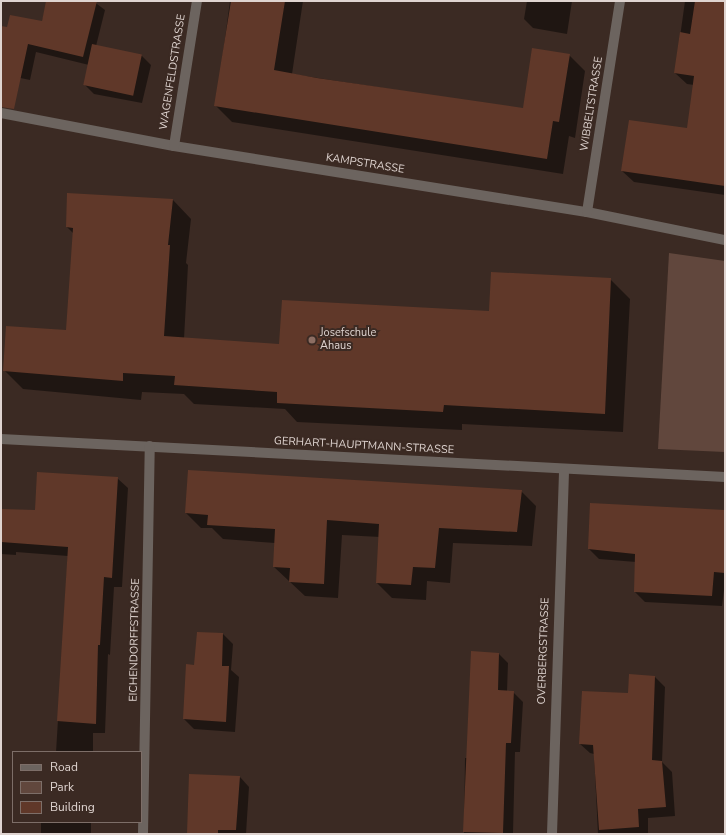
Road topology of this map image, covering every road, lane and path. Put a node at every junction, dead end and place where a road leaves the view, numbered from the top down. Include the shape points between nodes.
1 (197, 1) edge
2 (620, 1) edge
3 (1, 113) edge
4 (174, 146) junction
5 (587, 212) junction
6 (725, 240) edge
7 (1, 439) edge
8 (150, 446) junction
9 (564, 470) junction
10 (725, 477) edge
11 (143, 834) edge
12 (552, 834) edge

1 - 4 street, WAGENFELDSTRASSE
2 - 5 street, WIBBELTSTRASSE
3 - 4 street, KAMPSTRASSE
4 - 5 street, KAMPSTRASSE
5 - 6 street, KAMPSTRASSE
7 - 8 street, GERHART-HAUPTMANN-STRASSE
8 - 9 street, GERHART-HAUPTMANN-STRASSE
8 - 11 street, EICHENDORFFSTRASSE
9 - 10 street, GERHART-HAUPTMANN-STRASSE
9 - 12 street, OVERBERGSTRASSE

